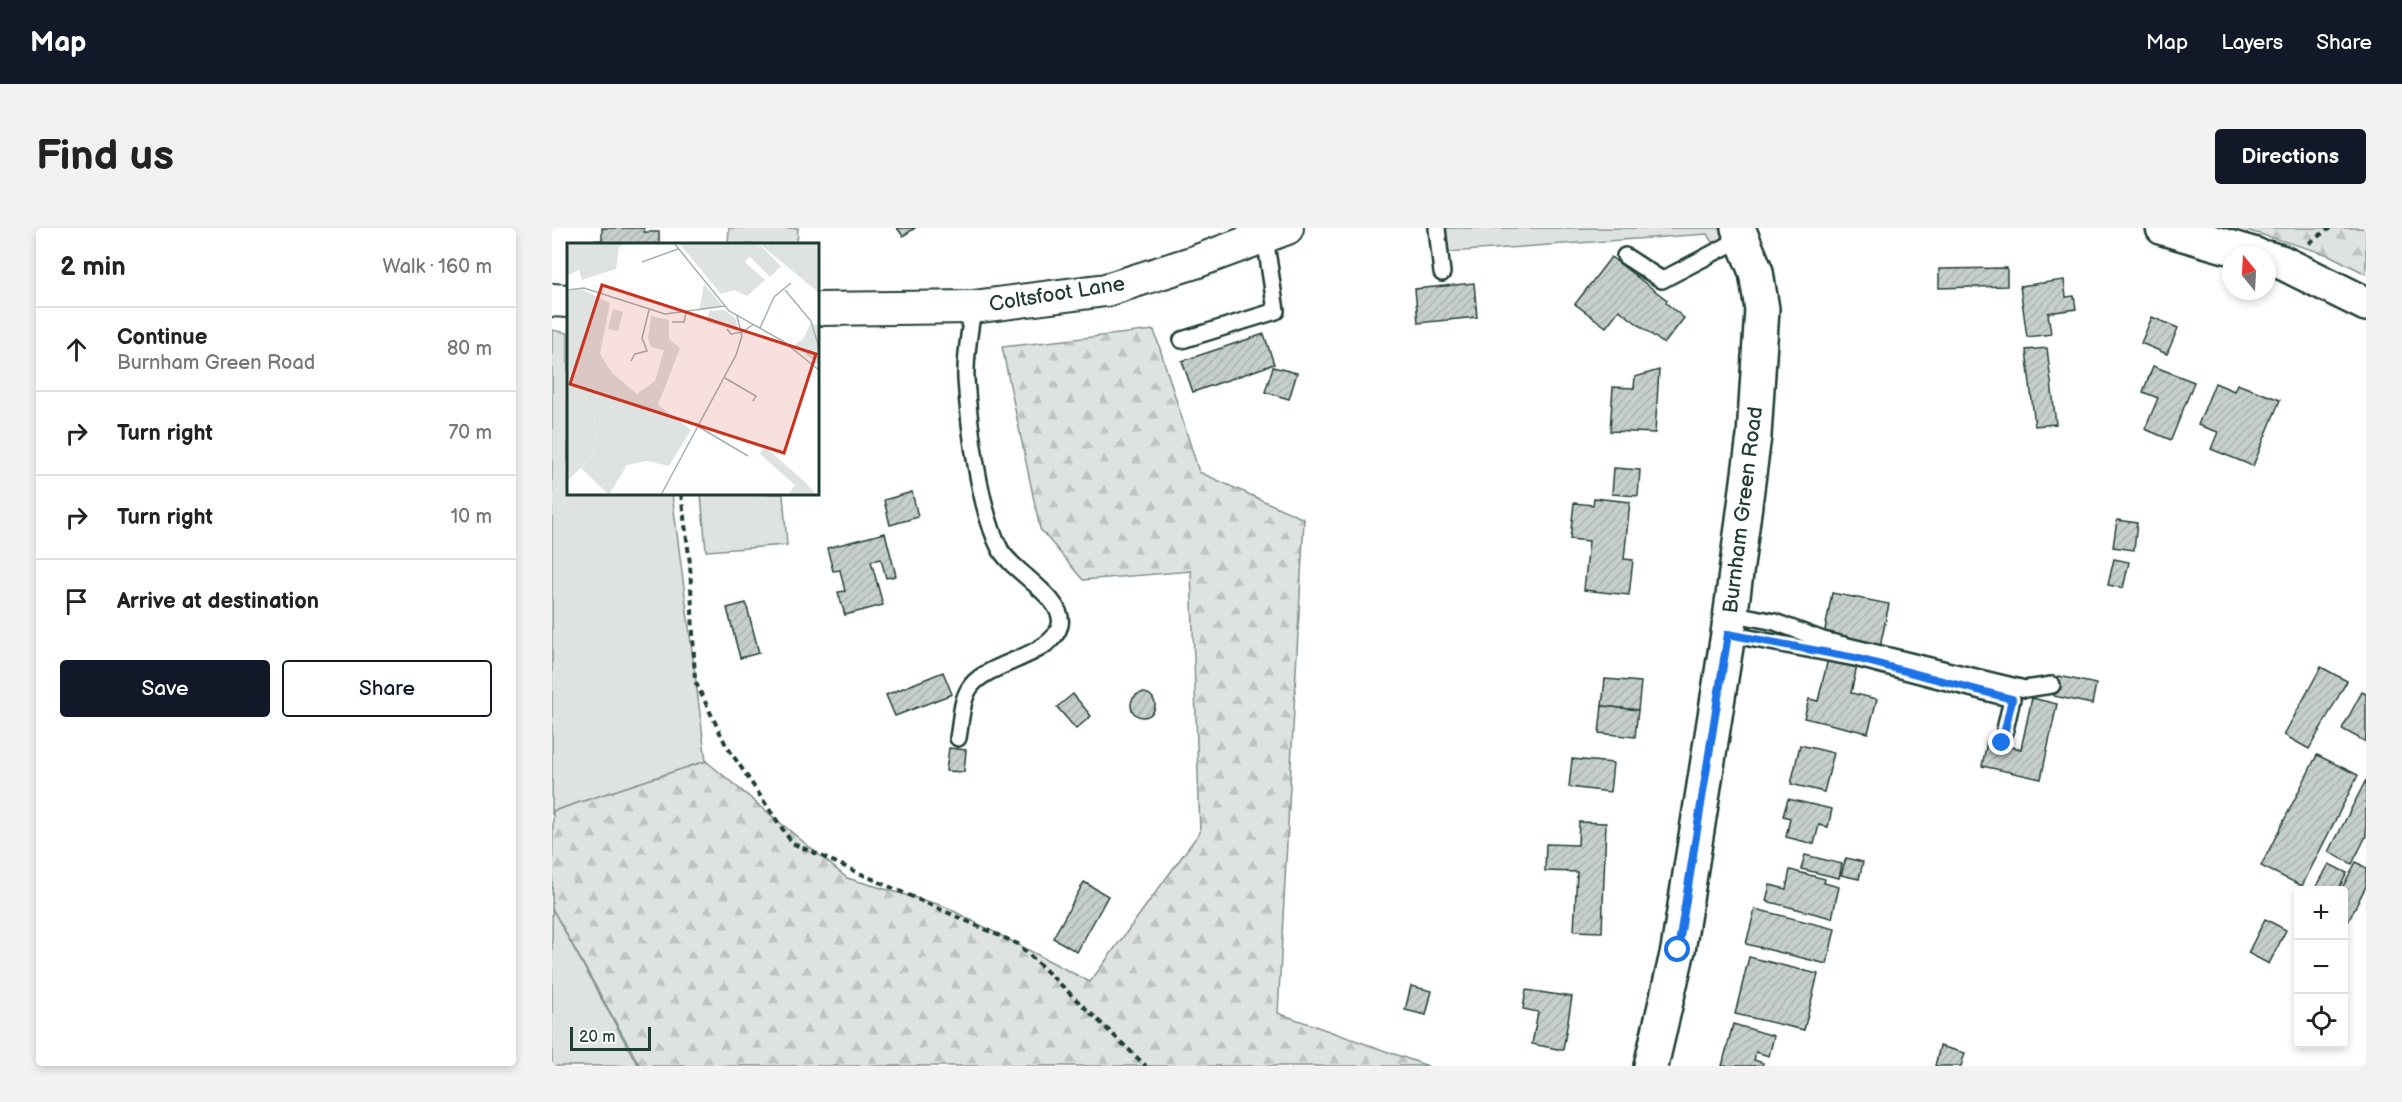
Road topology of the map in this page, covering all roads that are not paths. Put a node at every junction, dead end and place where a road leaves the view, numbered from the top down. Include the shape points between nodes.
1 (1437, 228) edge
2 (2163, 228) edge
3 (1745, 231) edge
4 (1276, 233) edge
5 (2225, 246) edge
6 (1625, 256) dead end
7 (2276, 261) edge
8 (1442, 273) dead end
9 (552, 300) edge
10 (567, 301) edge
11 (2366, 304) edge
12 (973, 307) junction
13 (819, 309) edge
14 (1182, 340) dead end
15 (1729, 624) junction
16 (2052, 685) dead end
17 (958, 738) dead end
18 (2002, 743) dead end
19 (1651, 1066) edge

1 - 8 lane
2 - 5 street
3 - 6 lane via 1662,280
3 - 15 street, Burnham Green Road via 1762,309 1754,436
4 - 12 street, Coltsfoot Lane via 1106,290
4 - 14 lane via 1276,311
7 - 11 street
9 - 10 street
12 - 13 street, Coltsfoot Lane
12 - 17 lane via 966,378 979,481 992,534 1003,556 1057,606 1060,623 1055,634 1035,651 978,678 968,690
15 - 16 lane via 1775,622 1823,640 2025,689
15 - 18 lane via 2012,699
15 - 19 street, Burnham Green Road via 1678,950

